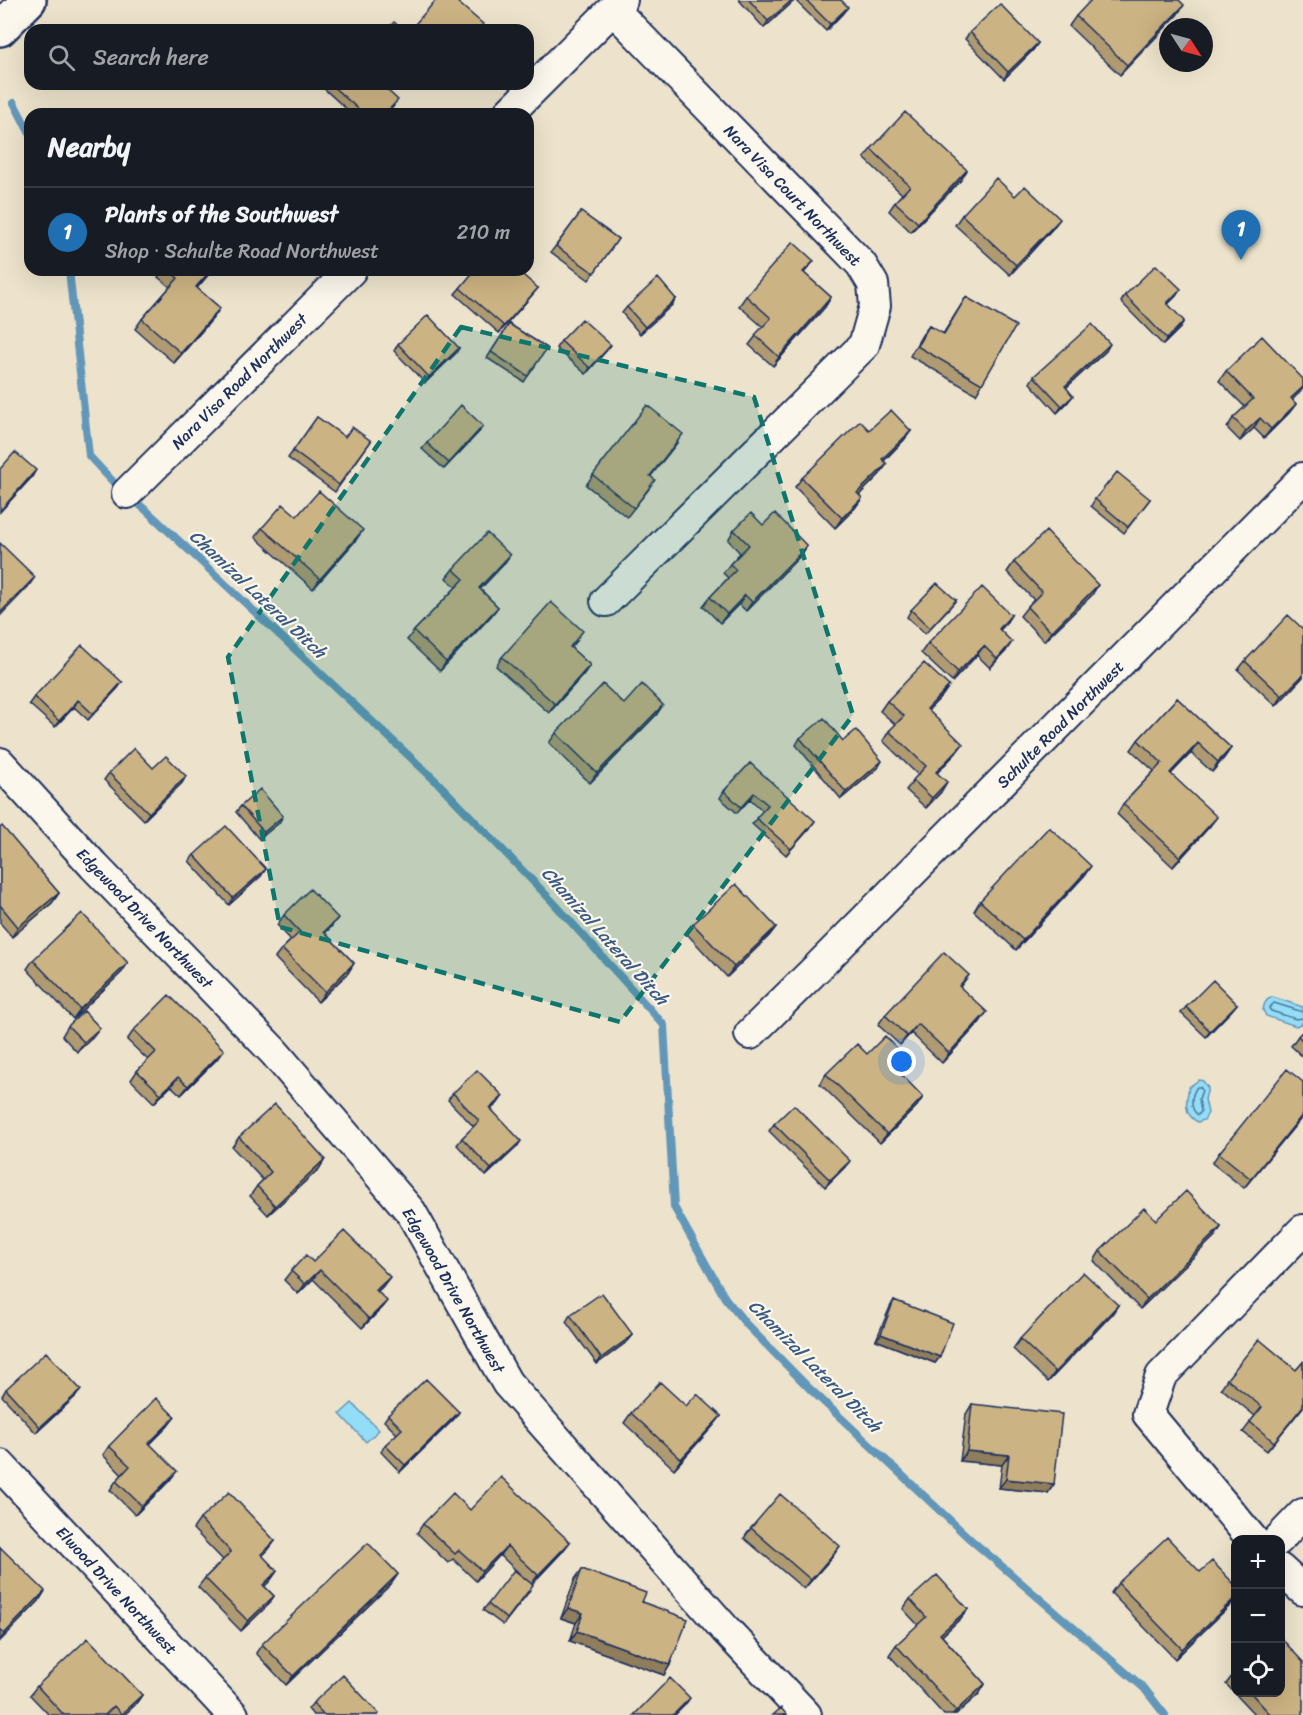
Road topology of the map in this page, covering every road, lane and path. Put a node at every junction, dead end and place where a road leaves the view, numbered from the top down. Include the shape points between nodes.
1 (29, 0) edge
2 (618, 5) edge
3 (0, 29) edge
4 (534, 88) edge
5 (532, 90) edge
6 (514, 108) edge
7 (345, 276) edge
8 (1303, 478) edge
9 (127, 493) dead end
10 (606, 602) dead end
11 (0, 763) edge
12 (750, 1034) dead end
13 (1303, 1230) edge
14 (0, 1465) edge
15 (1303, 1514) edge
16 (1250, 1535) edge
17 (1282, 1535) edge
18 (1285, 1573) edge
19 (1303, 1590) edge
20 (233, 1715) edge
21 (806, 1715) edge

1 - 3 main road
2 - 4 street
2 - 10 street, Nara Visa Court Northwest via 861,264 873,284 875,306 864,345
5 - 6 street
7 - 9 street, Nara Visa Road Northwest
8 - 12 street, Schulte Road Northwest
11 - 21 street, Edgewood Drive Northwest via 274,1052 411,1212 507,1383
13 - 16 street via 1161,1376 1148,1414
14 - 20 street, Elwood Drive Northwest
15 - 17 street
18 - 19 street

